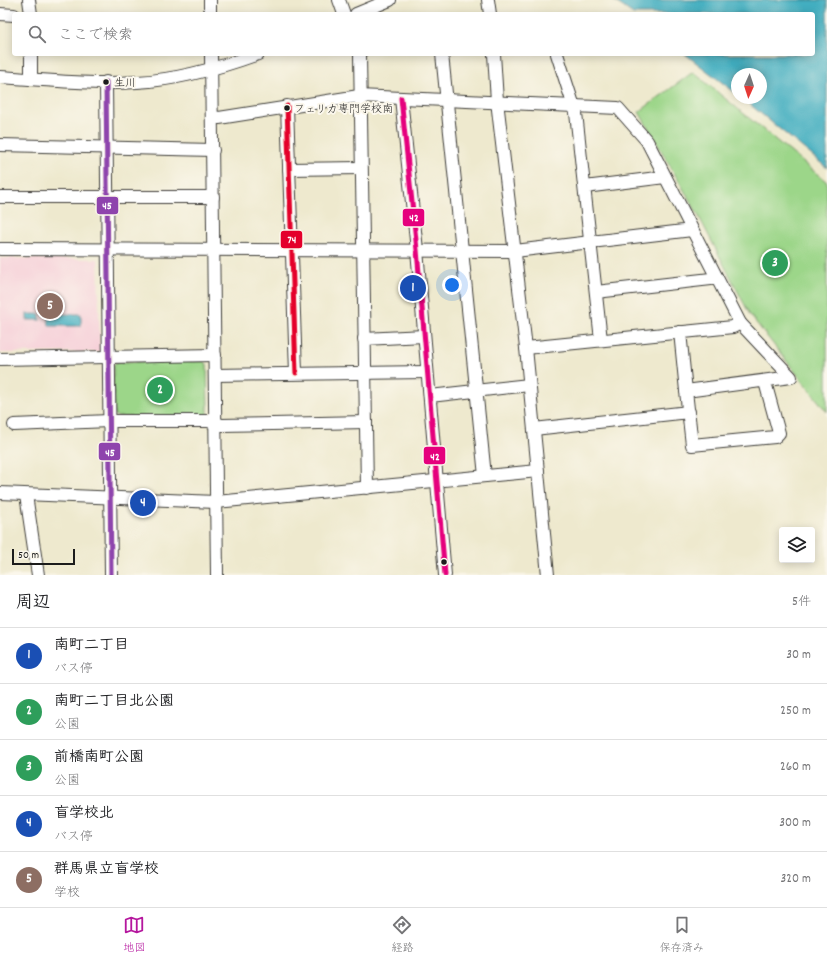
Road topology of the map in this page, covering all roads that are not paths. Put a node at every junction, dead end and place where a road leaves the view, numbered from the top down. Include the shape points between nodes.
1 (28, 0) edge
2 (210, 0) edge
3 (339, 0) edge
4 (390, 0) edge
5 (488, 0) edge
6 (31, 12) edge
7 (210, 12) edge
8 (343, 12) edge
9 (361, 12) edge
10 (490, 12) edge
11 (0, 14) edge
12 (12, 15) edge
13 (31, 56) edge
14 (211, 56) edge
15 (252, 56) edge
16 (360, 56) edge
17 (442, 56) edge
18 (494, 56) edge
19 (558, 56) edge
20 (212, 69) junction
21 (0, 77) edge
22 (31, 79) junction
23 (106, 82) junction
24 (359, 96) junction
25 (401, 98) junction
26 (446, 99) junction
27 (497, 101) junction
28 (574, 105) junction
29 (287, 106) junction
30 (212, 118) junction
31 (0, 145) edge
32 (106, 147) junction
33 (212, 150) junction
34 (361, 168) junction
35 (289, 169) junction
36 (665, 177) junction
37 (585, 187) junction
38 (0, 196) edge
39 (107, 197) junction
40 (213, 197) junction
41 (692, 230) junction
42 (591, 243) junction
43 (0, 248) edge
44 (107, 249) junction
45 (214, 249) junction
46 (291, 250) junction
47 (362, 250) junction
48 (417, 250) junction
49 (462, 251) junction
50 (515, 251) junction
51 (716, 276) junction
52 (596, 292) junction
53 (740, 324) junction
54 (680, 332) junction
55 (424, 336) junction
56 (364, 339) junction
57 (601, 340) junction
58 (526, 348) junction
59 (215, 355) junction
60 (108, 357) junction
61 (0, 359) edge
62 (428, 372) junction
63 (296, 373) junction
64 (364, 373) junction
65 (215, 375) junction
66 (766, 382) junction
67 (529, 385) junction
68 (476, 390) junction
69 (686, 391) junction
70 (430, 396) junction
71 (689, 412) junction
72 (109, 421) junction
73 (366, 422) junction
74 (215, 423) junction
75 (14, 425) dead end
76 (534, 429) junction
77 (538, 471) junction
78 (485, 476) junction
79 (437, 481) junction
80 (367, 488) junction
81 (0, 493) edge
82 (26, 495) junction
83 (110, 499) junction
84 (216, 502) junction
85 (38, 575) edge
86 (111, 575) edge
87 (217, 575) edge
88 (445, 575) edge
89 (548, 575) edge

1 - 6 street
2 - 7 street
3 - 8 street
4 - 9 street
5 - 10 street
11 - 12 street
13 - 22 street
14 - 20 street
15 - 20 street
16 - 24 street
17 - 26 street
18 - 27 street
19 - 28 street
20 - 23 street via 158,80
20 - 30 street
21 - 22 street
22 - 23 street
23 - 32 street
24 - 25 street
24 - 29 street
24 - 34 street
25 - 26 street
25 - 48 street
26 - 27 street
26 - 49 street
27 - 28 street
27 - 50 street
28 - 36 street via 618,108 647,141
28 - 37 street
29 - 30 street
29 - 35 street
30 - 33 street
31 - 32 street
32 - 33 street
32 - 39 street
33 - 40 street
34 - 35 street
34 - 47 street
35 - 46 street
36 - 37 street
36 - 41 street
37 - 42 street
38 - 39 street
39 - 40 street
39 - 44 street
40 - 45 street
41 - 42 street
41 - 51 street
42 - 50 street
42 - 52 street
43 - 44 street
44 - 45 street
44 - 60 street
45 - 46 street
45 - 59 street
46 - 47 street
46 - 63 street
47 - 48 street
47 - 56 street
48 - 49 street
48 - 55 street
49 - 50 street
49 - 68 street
50 - 58 street
51 - 52 street via 711,279
51 - 53 street
52 - 57 street
53 - 54 street
53 - 66 street via 790,377
54 - 57 street
54 - 69 street
55 - 56 street
55 - 62 street
56 - 64 street
57 - 58 street
58 - 67 street
59 - 60 street
59 - 65 street
60 - 61 street
60 - 72 street
62 - 64 street
62 - 70 street
63 - 64 street
63 - 65 street
64 - 73 street
65 - 74 street
66 - 69 street
66 - 71 street via 779,432 775,437 692,445
67 - 68 street
67 - 76 street
68 - 70 street
68 - 78 street
69 - 71 street
70 - 79 street
71 - 76 street
72 - 74 street
72 - 75 street
72 - 83 street
73 - 74 street via 222,425
73 - 80 street
74 - 84 street
76 - 77 street
77 - 78 street
77 - 89 street
78 - 79 street
79 - 80 street
79 - 88 street
80 - 84 street
81 - 82 street
82 - 83 street
82 - 85 street
83 - 84 street
83 - 86 street
84 - 87 street

